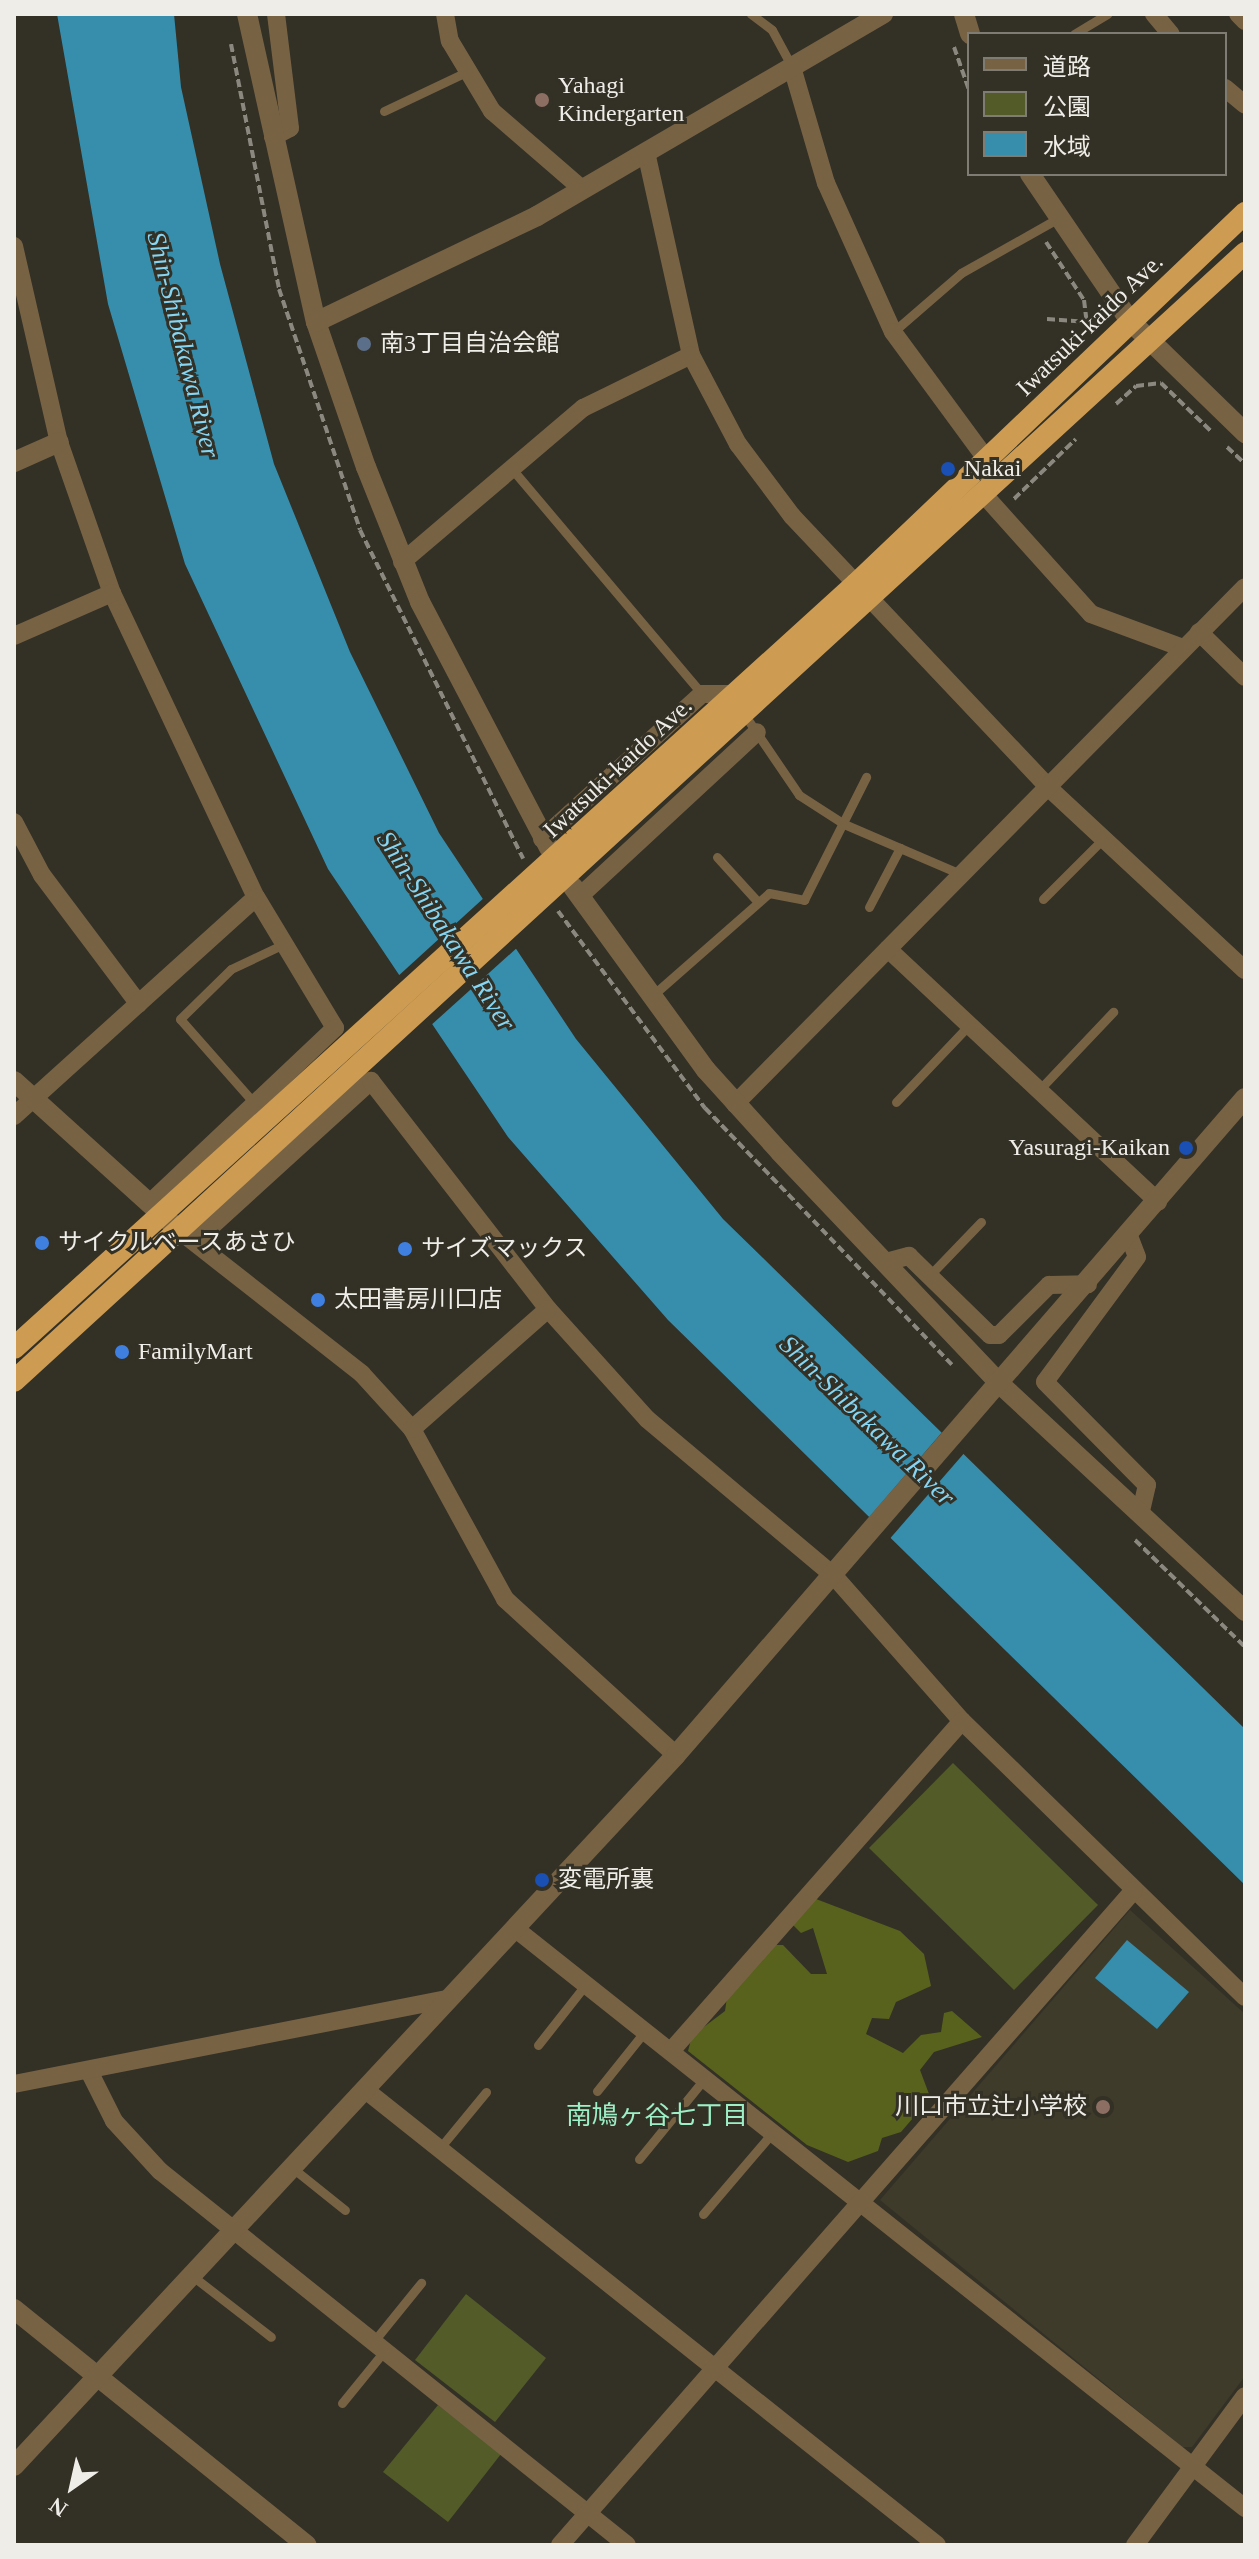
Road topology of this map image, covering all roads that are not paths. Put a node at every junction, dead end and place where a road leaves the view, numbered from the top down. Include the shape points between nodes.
1 (247, 14) edge
2 (276, 14) edge
3 (445, 14) edge
4 (751, 14) edge
5 (883, 14) edge
6 (1107, 14) edge
7 (1154, 14) edge
8 (1238, 14) edge
9 (1245, 21) edge
10 (1077, 32) edge
11 (1169, 32) edge
12 (792, 67) junction
13 (466, 72) junction
14 (1227, 90) edge
15 (1245, 105) edge
16 (384, 111) dead end
17 (273, 137) junction
18 (646, 152) junction
19 (1031, 176) edge
20 (581, 188) junction
21 (1245, 213) edge
22 (1046, 225) junction
23 (14, 246) edge
24 (1245, 253) edge
25 (17, 281) edge
26 (1130, 321) junction
27 (316, 322) junction
28 (893, 332) junction
29 (1150, 344) junction
30 (691, 355) junction
31 (1245, 433) edge
32 (59, 442) junction
33 (987, 460) junction
34 (14, 462) edge
35 (512, 469) junction
36 (986, 497) junction
37 (402, 562) junction
38 (1245, 587) edge
39 (864, 592) junction
40 (112, 593) junction
41 (1199, 632) junction
42 (14, 636) edge
43 (1183, 648) junction
44 (1245, 677) edge
45 (702, 694) junction
46 (745, 713) junction
47 (866, 777) dead end
48 (1050, 789) junction
49 (14, 822) edge
50 (844, 824) junction
51 (1103, 839) junction
52 (546, 844) joint
53 (900, 848) junction
54 (717, 857) dead end
55 (963, 875) junction
56 (577, 892) joint
57 (256, 897) junction
58 (1043, 899) dead end
59 (758, 902) junction
60 (869, 907) dead end
61 (284, 944) junction
62 (888, 949) junction
63 (1245, 970) edge
64 (650, 997) junction
65 (139, 1004) junction
66 (1113, 1012) dead end
67 (969, 1025) junction
68 (370, 1042) junction
69 (14, 1081) edge
70 (1039, 1090) junction
71 (36, 1097) junction
72 (1245, 1098) edge
73 (896, 1102) dead end
74 (255, 1104) junction
75 (735, 1104) junction
76 (14, 1116) edge
77 (1158, 1202) junction
78 (155, 1209) junction
79 (981, 1222) dead end
80 (187, 1236) junction
81 (1129, 1236) junction
82 (886, 1262) junction
83 (929, 1276) junction
84 (1088, 1284) junction
85 (548, 1309) junction
86 (14, 1348) edge
87 (14, 1381) edge
88 (995, 1392) junction
89 (412, 1429) junction
90 (1141, 1511) junction
91 (838, 1572) junction
92 (1245, 1611) edge
93 (962, 1721) junction
94 (676, 1755) junction
95 (1134, 1890) junction
96 (517, 1930) junction
97 (586, 1984) junction
98 (1245, 1997) edge
99 (448, 1999) junction
100 (646, 2031) junction
101 (538, 2045) dead end
102 (671, 2051) junction
103 (89, 2071) junction
104 (706, 2078) junction
105 (14, 2084) edge
106 (597, 2091) dead end
107 (368, 2092) junction
108 (486, 2092) dead end
109 (774, 2131) junction
110 (439, 2149) junction
111 (639, 2159) dead end
112 (295, 2170) junction
113 (865, 2203) junction
114 (345, 2210) dead end
115 (703, 2214) dead end
116 (237, 2232) junction
117 (195, 2278) junction
118 (421, 2283) dead end
119 (14, 2309) edge
120 (271, 2337) dead end
121 (379, 2345) junction
122 (716, 2369) junction
123 (100, 2379) junction
124 (1245, 2396) edge
125 (342, 2403) dead end
126 (14, 2466) edge
127 (1192, 2467) junction
128 (1245, 2508) edge
129 (588, 2513) junction
130 (307, 2545) edge
131 (560, 2545) edge
132 (627, 2545) edge
133 (937, 2545) edge
134 (1135, 2545) edge

1 - 17 street
2 - 17 street via 290,128
3 - 13 street
4 - 12 lane via 772,30
5 - 12 street
6 - 10 lane
7 - 11 street
8 - 9 street
12 - 18 street
12 - 28 street via 826,183
13 - 16 lane
13 - 20 street via 492,111
14 - 15 street
17 - 27 street
18 - 20 street
18 - 30 street
19 - 22 street
20 - 27 street
21 - 26 highway, Iwatsuki-kaido Ave.
22 - 26 street
22 - 28 lane via 961,273
23 - 25 street
24 - 29 highway, Iwatsuki-kaido Ave.
25 - 32 street
26 - 29 street
26 - 33 highway, Iwatsuki-kaido Ave.
27 - 37 street
28 - 33 street
29 - 31 street
29 - 36 highway, Iwatsuki-kaido Ave.
30 - 35 street via 618,386
30 - 39 street via 738,444 792,516
32 - 34 street
32 - 40 street
33 - 39 highway, Iwatsuki-kaido Ave.
35 - 37 street
35 - 45 lane
36 - 39 highway, Iwatsuki-kaido Ave.
36 - 43 street via 1091,614
37 - 52 street
38 - 41 street
39 - 46 highway, Iwatsuki-kaido Ave.
39 - 48 street
40 - 42 street
40 - 57 street
41 - 43 street
41 - 44 street
43 - 48 street
45 - 46 street
45 - 52 street
46 - 50 lane via 799,795
46 - 56 street
46 - 68 highway, Iwatsuki-kaido Ave.
47 - 50 lane
48 - 51 street
48 - 55 street
49 - 65 street via 42,875
50 - 53 lane
50 - 59 lane via 804,900 769,893
51 - 58 lane
51 - 63 street
53 - 55 lane
53 - 60 lane
54 - 59 lane
55 - 62 street
56 - 64 street
57 - 61 street
57 - 65 street
59 - 64 lane
61 - 74 street via 335,1028
61 - 74 lane via 231,969 180,1019
62 - 67 street
62 - 75 street
64 - 75 street
65 - 71 street
66 - 70 lane
67 - 70 street
67 - 73 lane
68 - 78 highway, Iwatsuki-kaido Ave.
68 - 80 highway, Iwatsuki-kaido Ave.
69 - 71 street
70 - 77 street
71 - 76 street
71 - 78 street
72 - 77 street
74 - 78 street
75 - 82 street
77 - 81 street
78 - 80 street
78 - 86 highway, Iwatsuki-kaido Ave.
79 - 83 lane
80 - 85 street via 371,1081
80 - 87 highway, Iwatsuki-kaido Ave.
80 - 89 street via 362,1374
81 - 84 street
81 - 90 street via 1137,1257 1045,1382 1147,1485
82 - 83 street via 909,1256
82 - 88 street
83 - 84 street via 999,1335 1049,1285
84 - 88 street
85 - 89 street
85 - 91 street via 647,1419
88 - 90 street
88 - 91 street
89 - 94 street via 505,1599
90 - 92 street
91 - 93 street
91 - 94 street
93 - 95 street
93 - 102 street
94 - 96 street
95 - 98 street
95 - 113 street
96 - 97 street
96 - 99 street
97 - 100 street
97 - 101 lane
99 - 103 street
99 - 107 street
100 - 102 street
100 - 106 lane
102 - 104 street
103 - 105 street
103 - 116 street via 134,2146
104 - 109 street
104 - 111 lane
107 - 110 street
107 - 112 street
108 - 110 lane
109 - 113 street
109 - 115 lane
110 - 122 street
112 - 114 lane
112 - 116 street
113 - 122 street
113 - 127 street
116 - 117 street
116 - 121 street
117 - 120 lane
117 - 123 street
118 - 121 lane
119 - 123 street
121 - 125 lane
121 - 129 street
122 - 129 street
122 - 133 street
123 - 126 street
123 - 130 street
124 - 127 street
127 - 128 street
127 - 134 street
129 - 131 street
129 - 132 street

